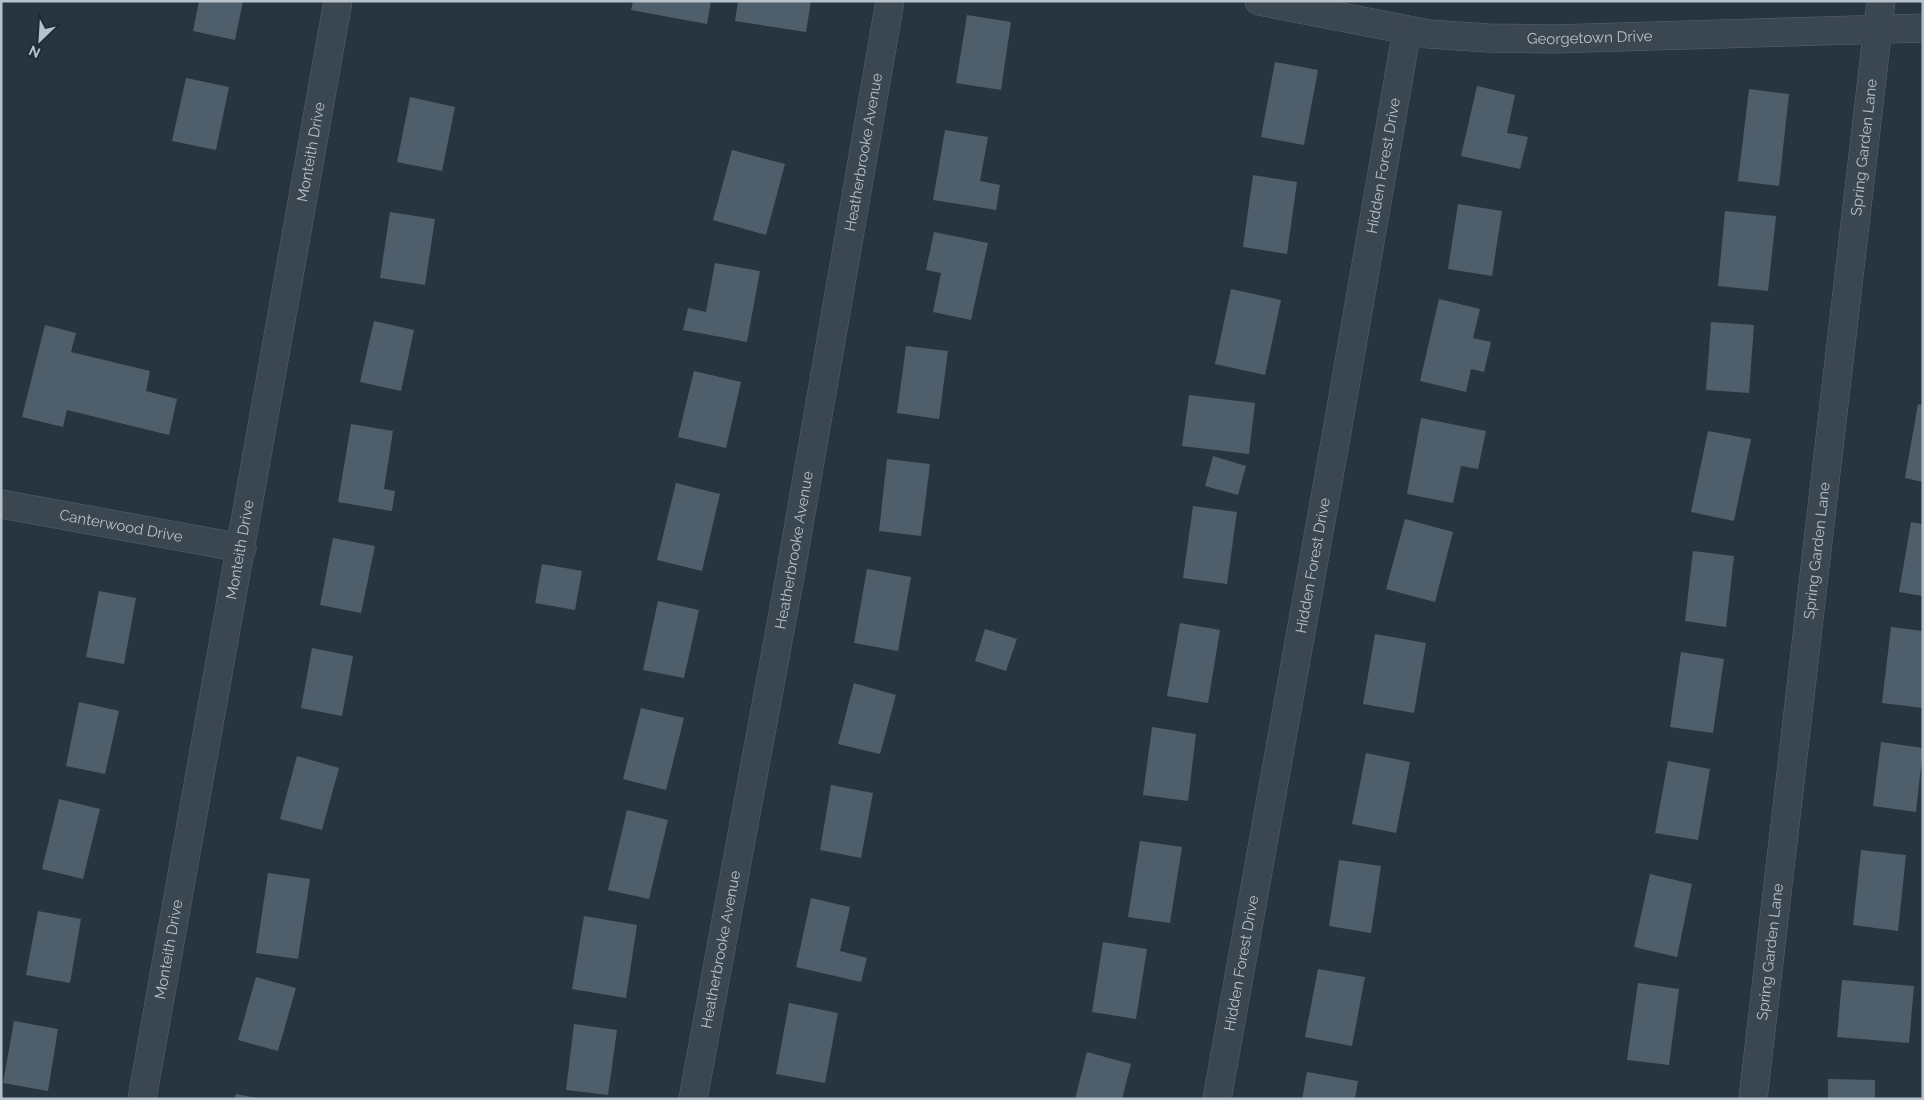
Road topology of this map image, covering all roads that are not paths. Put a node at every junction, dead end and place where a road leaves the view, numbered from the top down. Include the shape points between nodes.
1 (338, 1) edge
2 (890, 1) edge
3 (1259, 1) edge
4 (1881, 1) edge
5 (1923, 28) edge
6 (1878, 29) junction
7 (1407, 30) junction
8 (1, 504) edge
9 (242, 548) junction
10 (142, 1099) edge
11 (693, 1099) edge
12 (1217, 1099) edge
13 (1753, 1099) edge

1 - 9 street, Monteith Drive
2 - 11 street, Heatherbrooke Avenue via 790,576
3 - 7 street, Georgetown Drive
4 - 6 street, Spring Garden Lane
5 - 6 street, Georgetown Drive
6 - 7 street, Georgetown Drive via 1553,39 1438,35
6 - 13 street, Spring Garden Lane
7 - 12 street, Hidden Forest Drive
8 - 9 street, Canterwood Drive
9 - 10 street, Monteith Drive

